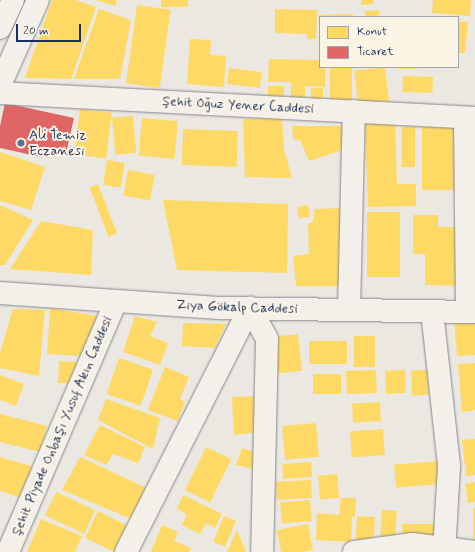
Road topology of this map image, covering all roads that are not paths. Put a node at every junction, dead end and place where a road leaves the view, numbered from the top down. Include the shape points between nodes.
1 (13, 0) edge
2 (38, 0) edge
3 (0, 28) edge
4 (0, 85) edge
5 (0, 93) edge
6 (354, 110) junction
7 (470, 118) edge
8 (0, 293) edge
9 (116, 300) junction
10 (250, 308) junction
11 (349, 310) junction
12 (432, 311) junction
13 (471, 312) edge
14 (445, 550) edge
15 (8, 552) edge
16 (126, 552) edge
17 (262, 552) edge
18 (354, 552) edge
19 (475, 552) edge

1 - 3 street
2 - 4 street
5 - 6 street, Şehit Oğuz Yener Caddesi
6 - 7 street, Şehit Oğuz Yener Caddesi
6 - 11 street
7 - 13 street
8 - 9 street, Ziya Gökalp Caddesi
9 - 10 street, Ziya Gökalp Caddesi
9 - 15 street, Şehit Piyade Onbaşı Yusuf Akın Caddesi
10 - 11 street, Ziya Gökalp Caddesi
10 - 16 street
10 - 17 street via 267,338
11 - 12 street, Ziya Gökalp Caddesi
12 - 13 street, Ziya Gökalp Caddesi
12 - 14 street via 449,466
14 - 18 street via 412,544
14 - 19 street

